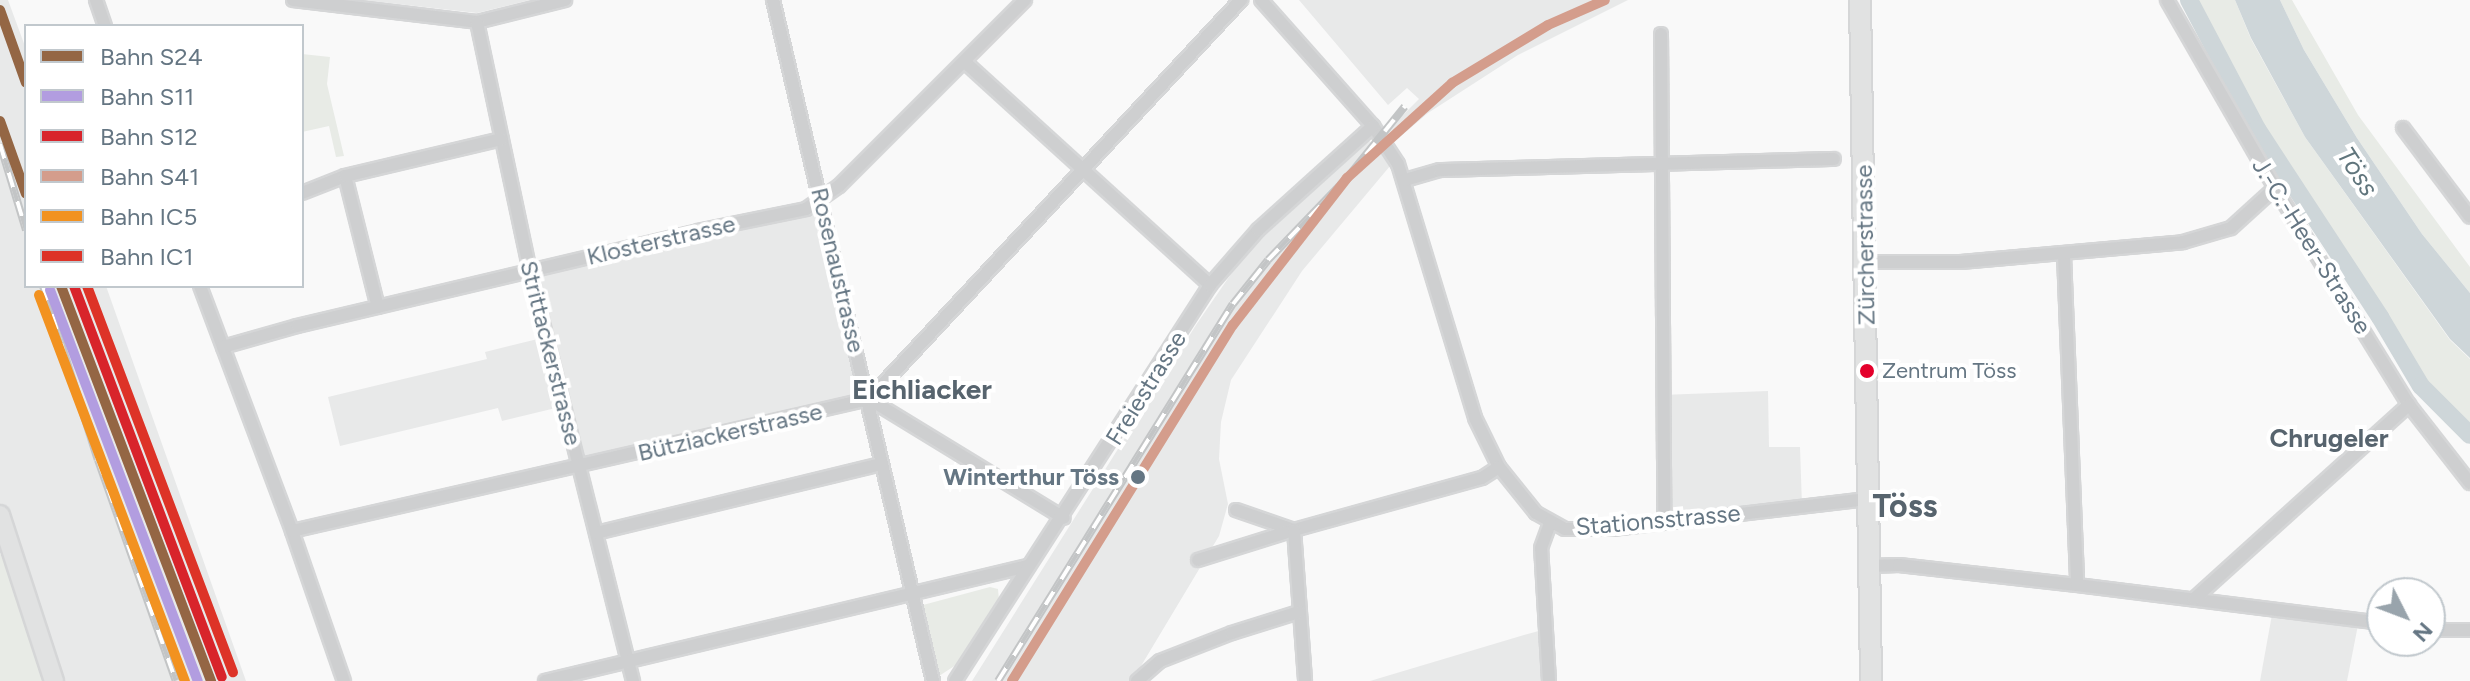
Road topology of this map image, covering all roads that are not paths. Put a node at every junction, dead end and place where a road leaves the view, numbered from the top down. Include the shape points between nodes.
1 (96, 0) edge
2 (293, 0) edge
3 (565, 0) edge
4 (773, 0) edge
5 (1025, 0) edge
6 (1241, 0) edge
7 (1261, 0) edge
8 (1860, 0) edge
9 (2167, 0) edge
10 (477, 22) junction
11 (104, 24) edge
12 (1661, 34) dead end
13 (966, 63) junction
14 (1373, 126) junction
15 (2403, 128) dead end
16 (502, 139) junction
17 (1834, 159) dead end
18 (1662, 162) junction
19 (1083, 170) junction
20 (345, 176) junction
21 (1405, 180) junction
22 (2275, 188) junction
23 (304, 192) edge
24 (821, 201) junction
25 (2470, 217) edge
26 (2064, 255) junction
27 (1866, 262) junction
28 (530, 271) junction
29 (1210, 285) junction
30 (201, 288) edge
31 (378, 307) junction
32 (223, 347) junction
33 (869, 399) junction
34 (2409, 405) junction
35 (882, 464) junction
36 (579, 465) junction
37 (1499, 467) junction
38 (2470, 483) edge
39 (1867, 499) junction
40 (1236, 510) dead end
41 (0, 515) edge
42 (1064, 518) junction
43 (1664, 521) junction
44 (1550, 523) junction
45 (1294, 530) junction
46 (292, 531) junction
47 (596, 533) junction
48 (1198, 560) dead end
49 (1029, 566) junction
50 (1869, 566) junction
51 (2077, 585) junction
52 (911, 593) junction
53 (2194, 599) junction
54 (1299, 612) junction
55 (2366, 621) edge
56 (2446, 630) edge
57 (2470, 630) edge
58 (628, 661) junction
59 (54, 681) edge
60 (344, 681) edge
61 (545, 681) edge
62 (633, 681) edge
63 (933, 681) edge
64 (955, 681) edge
65 (1137, 681) edge
66 (1305, 681) edge
67 (1549, 681) edge
68 (1871, 681) edge

1 - 11 street
2 - 10 street
3 - 10 street
4 - 24 street, Rosenaustrasse
5 - 13 street, Klosterstrasse
6 - 19 street
7 - 14 street, Stationsstrasse
8 - 27 main road, Zürcherstrasse
9 - 22 street, J.-C.-Heer-Strasse
10 - 16 street, Strittackerstrasse
12 - 18 street
13 - 19 street
13 - 24 street, Klosterstrasse
14 - 21 street, Stationsstrasse
14 - 29 street, Freiestrasse via 1258,230
15 - 25 street
16 - 20 street
16 - 28 street, Strittackerstrasse
17 - 18 street
18 - 21 street via 1440,170
18 - 43 street
19 - 29 street
19 - 33 street
20 - 23 street
20 - 31 street
21 - 37 street, Stationsstrasse via 1475,418
22 - 26 street via 2231,228 2183,242
22 - 34 street, J.-C.-Heer-Strasse
24 - 28 street, Klosterstrasse via 806,209
24 - 33 street, Rosenaustrasse
26 - 27 street
26 - 51 street
27 - 39 main road, Zürcherstrasse
28 - 31 street, Klosterstrasse
28 - 36 street, Strittackerstrasse
29 - 42 street, Freiestrasse
30 - 32 street
31 - 32 street, Klosterstrasse
32 - 46 street
33 - 35 street, Rosenaustrasse
33 - 36 street, Bütziackerstrasse
33 - 42 street
34 - 38 street, J.-C.-Heer-Strasse
34 - 53 street
35 - 47 street
35 - 52 street, Rosenaustrasse
36 - 46 street, Bütziackerstrasse
36 - 47 street, Strittackerstrasse
37 - 44 street, Stationsstrasse via 1524,501
37 - 45 street via 1482,478
39 - 43 street, Stationsstrasse
39 - 50 main road, Zürcherstrasse
40 - 45 street
41 - 59 main road
42 - 49 street, Freiestrasse
43 - 44 street, Stationsstrasse via 1589,531
44 - 67 street via 1541,548
45 - 48 street
45 - 54 street
46 - 60 street
47 - 58 street, Strittackerstrasse
49 - 52 street
49 - 64 street, Freiestrasse
50 - 51 street
50 - 68 main road, Zürcherstrasse
51 - 53 street
52 - 58 street
52 - 63 street, Rosenaustrasse
53 - 55 street
54 - 65 street via 1160,661
54 - 66 street
56 - 57 street
58 - 61 street
58 - 62 street, Strittackerstrasse

